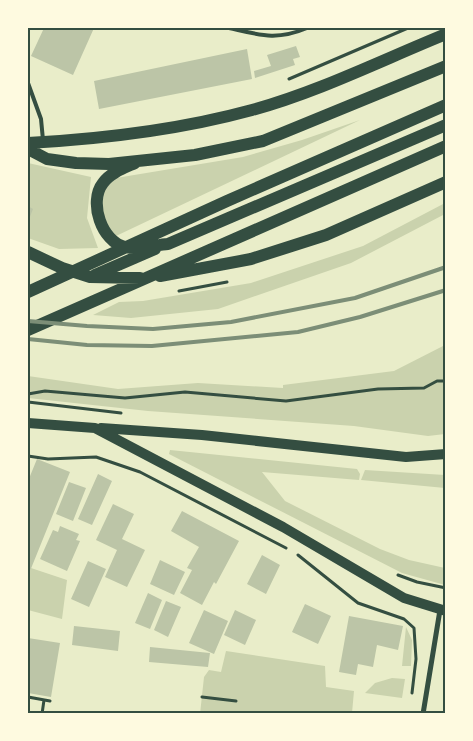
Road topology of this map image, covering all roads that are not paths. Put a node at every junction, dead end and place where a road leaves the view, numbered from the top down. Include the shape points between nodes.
1 (229, 28) edge
2 (307, 28) edge
3 (446, 34) edge
4 (446, 66) edge
5 (28, 83) edge
6 (446, 105) edge
7 (446, 125) edge
8 (43, 142) junction
9 (28, 143) edge
10 (446, 146) edge
11 (28, 149) edge
12 (135, 163) junction
13 (446, 182) edge
14 (168, 244) junction
15 (28, 252) edge
16 (90, 277) junction
17 (28, 292) edge
18 (28, 330) edge
19 (31, 423) edge
20 (95, 428) junction
21 (446, 454) edge
22 (443, 611) edge
23 (423, 714) edge

1 - 2 lane via 270,37 290,35
3 - 8 main road via 298,95 252,110 114,136
4 - 12 main road via 263,141
5 - 8 lane via 41,119
6 - 17 main road
7 - 14 main road
8 - 9 main road
10 - 18 main road
11 - 12 main road via 47,159 76,163
12 - 14 main road via 112,174 99,189 101,223 107,235 125,247
13 - 16 main road via 326,235 251,259 144,278
14 - 16 main road
15 - 16 main road
19 - 20 main road
20 - 21 main road via 184,433 406,457
20 - 22 main road via 283,527 404,598
22 - 23 street

